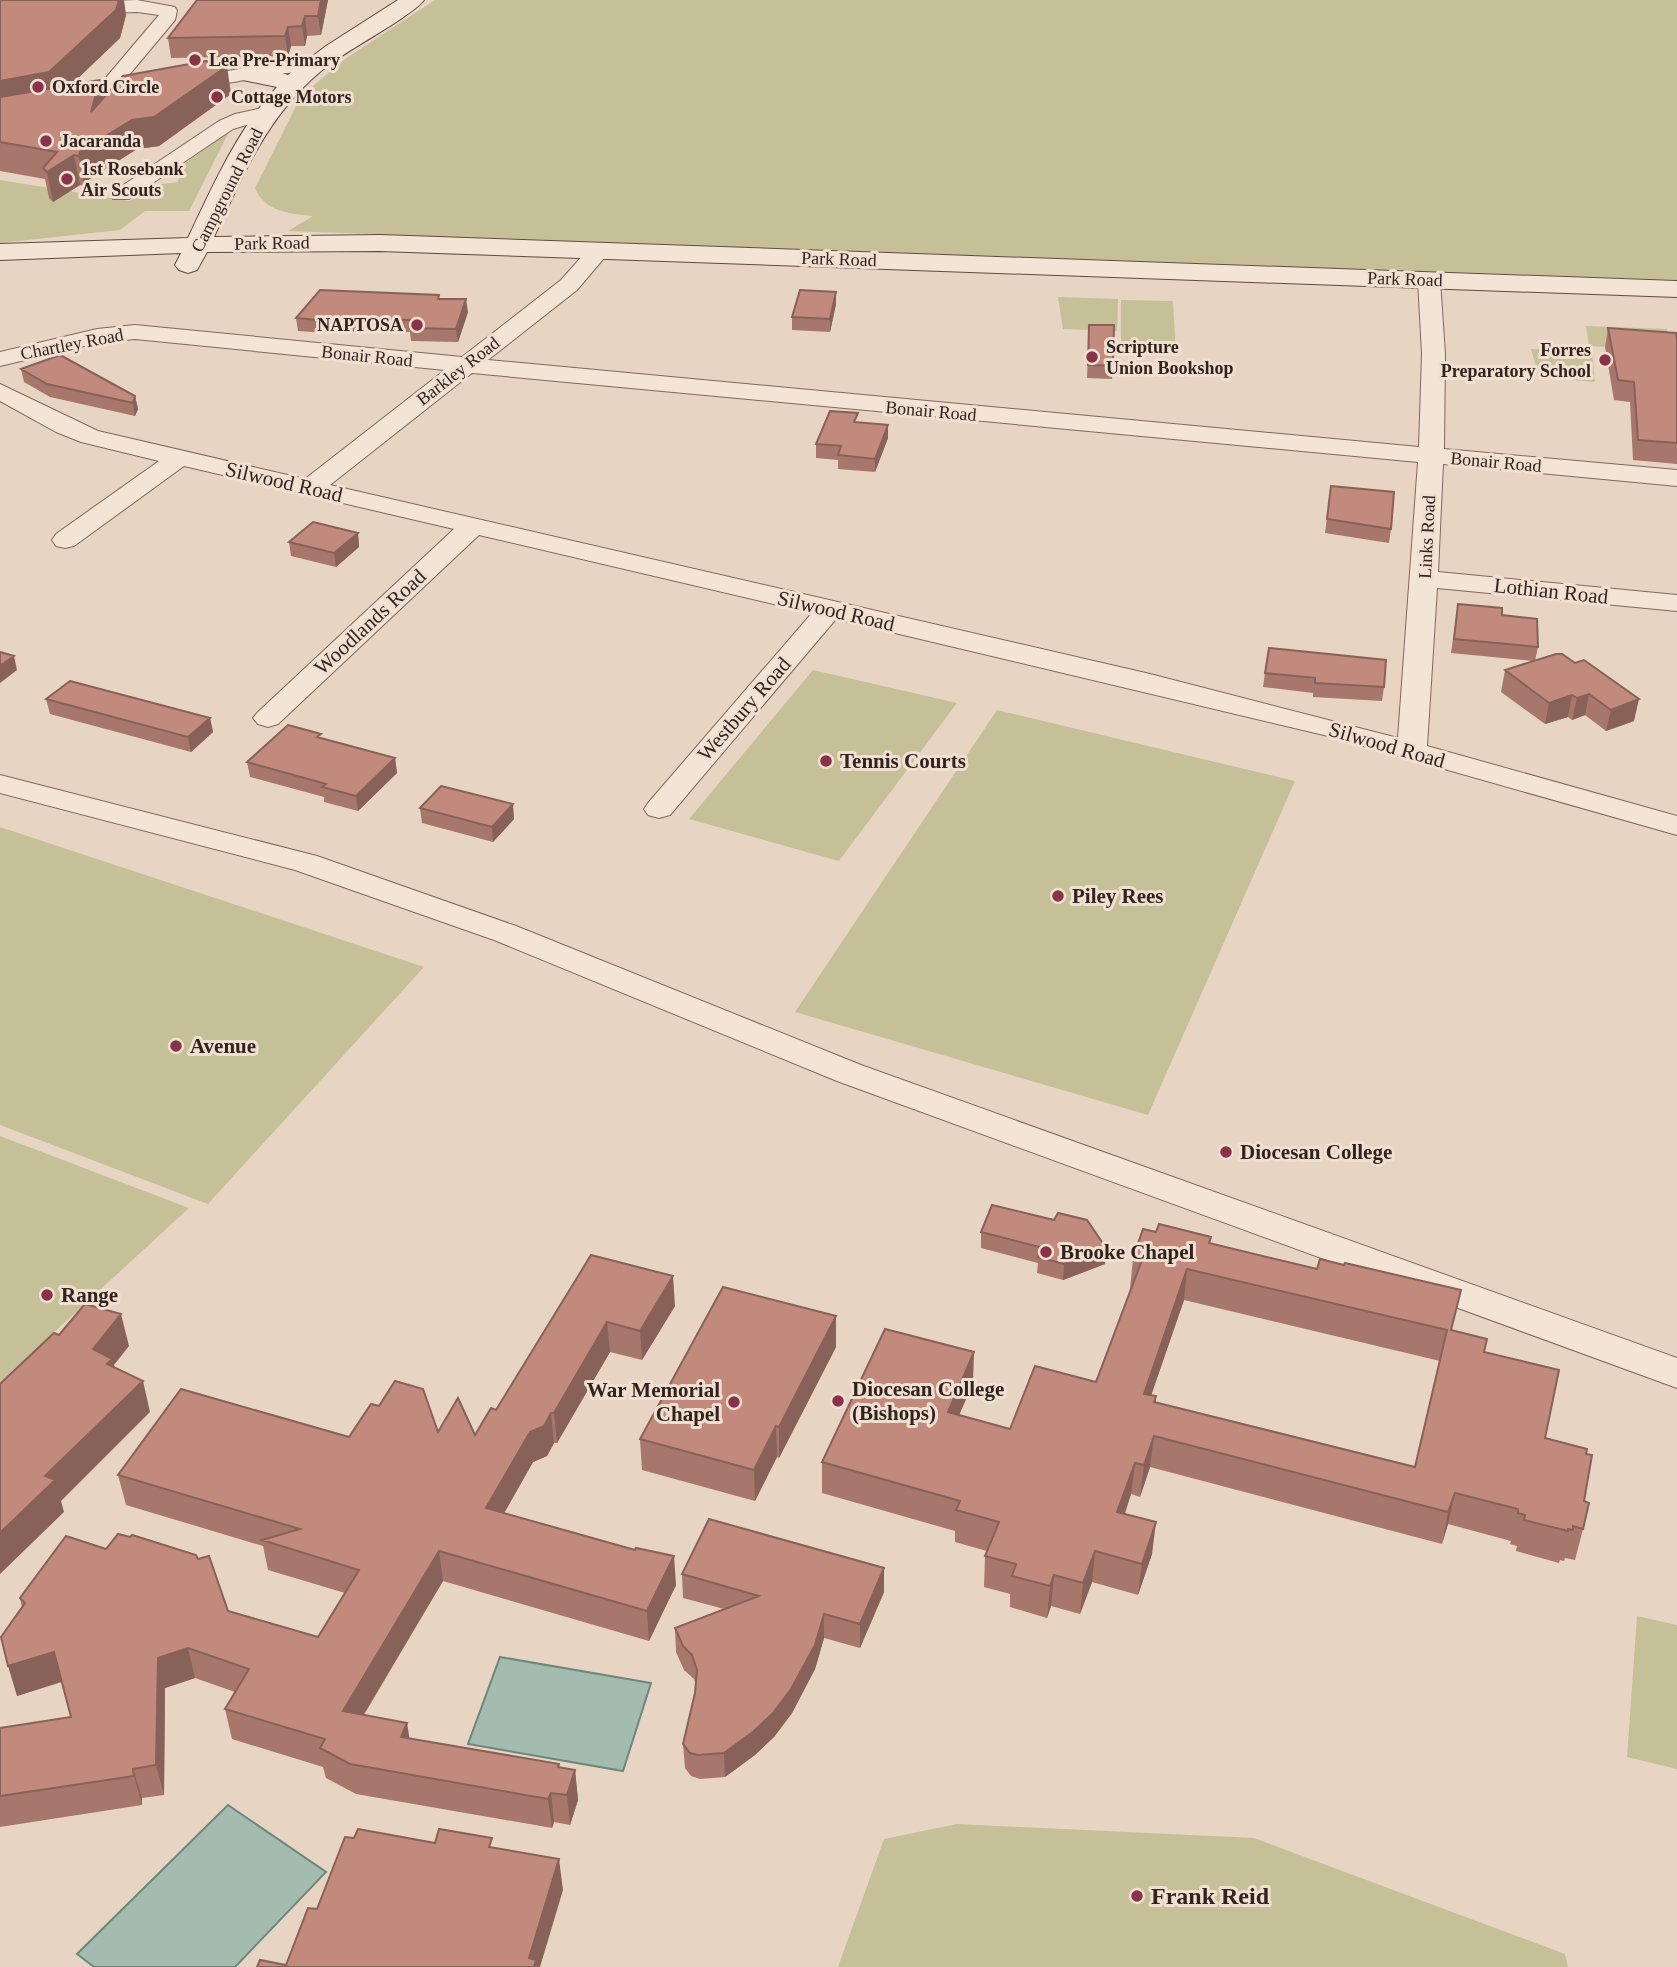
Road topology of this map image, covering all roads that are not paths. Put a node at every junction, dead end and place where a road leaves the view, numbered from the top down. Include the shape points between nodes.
1 (2, 0) edge
2 (44, 0) edge
3 (413, 0) edge
4 (0, 11) edge
5 (312, 66) junction
6 (246, 74) junction
7 (291, 84) junction
8 (149, 91) junction
9 (100, 100) edge
10 (267, 113) junction
11 (121, 194) dead end
12 (0, 252) edge
13 (193, 256) junction
14 (594, 257) junction
15 (0, 270) edge
16 (1430, 287) junction
17 (1677, 289) edge
18 (1677, 302) edge
19 (186, 337) joint
20 (0, 359) edge
21 (464, 366) junction
22 (0, 391) edge
23 (1431, 457) junction
24 (178, 459) junction
25 (1677, 478) edge
26 (311, 487) junction
27 (473, 526) junction
28 (65, 540) dead end
29 (1425, 579) junction
30 (1677, 603) edge
31 (829, 610) junction
32 (268, 718) dead end
33 (1412, 752) junction
34 (0, 785) edge
35 (659, 809) dead end
36 (1677, 826) edge
37 (1677, 1373) edge

1 - 2 street
3 - 5 main road, Campground Road
4 - 8 street via 137,6 168,11 114,80 114,85 130,91
5 - 6 street
5 - 7 main road, Campground Road
6 - 7 main road
6 - 8 street
7 - 10 main road, Campground Road
8 - 9 street
10 - 11 street, Campground Road via 226,125
10 - 13 main road, Campground Road
12 - 13 main road, Park Road
13 - 14 main road, Park Road via 446,261
13 - 15 main road, Park Road
14 - 16 main road, Park Road
14 - 21 street, Barkley Road via 569,285
16 - 17 main road, Park Road
16 - 18 main road, Park Road
16 - 23 street, Links Road via 1436,370
19 - 20 street, Chartley Road via 111,334
19 - 21 street, Bonair Road
21 - 23 street, Bonair Road
21 - 26 street, Barkley Road
22 - 24 street, Silwood Road via 76,432
23 - 25 street, Bonair Road
23 - 29 street, Links Road
24 - 26 street, Silwood Road
24 - 28 street
26 - 27 street, Silwood Road
27 - 31 street, Silwood Road
27 - 32 street, Woodlands Road
29 - 30 street, Lothian Road
29 - 33 street, Links Road
31 - 33 street, Silwood Road via 1302,720
31 - 35 street, Westbury Road
33 - 36 street, Silwood Road
34 - 37 street via 356,880 505,933 849,1073

